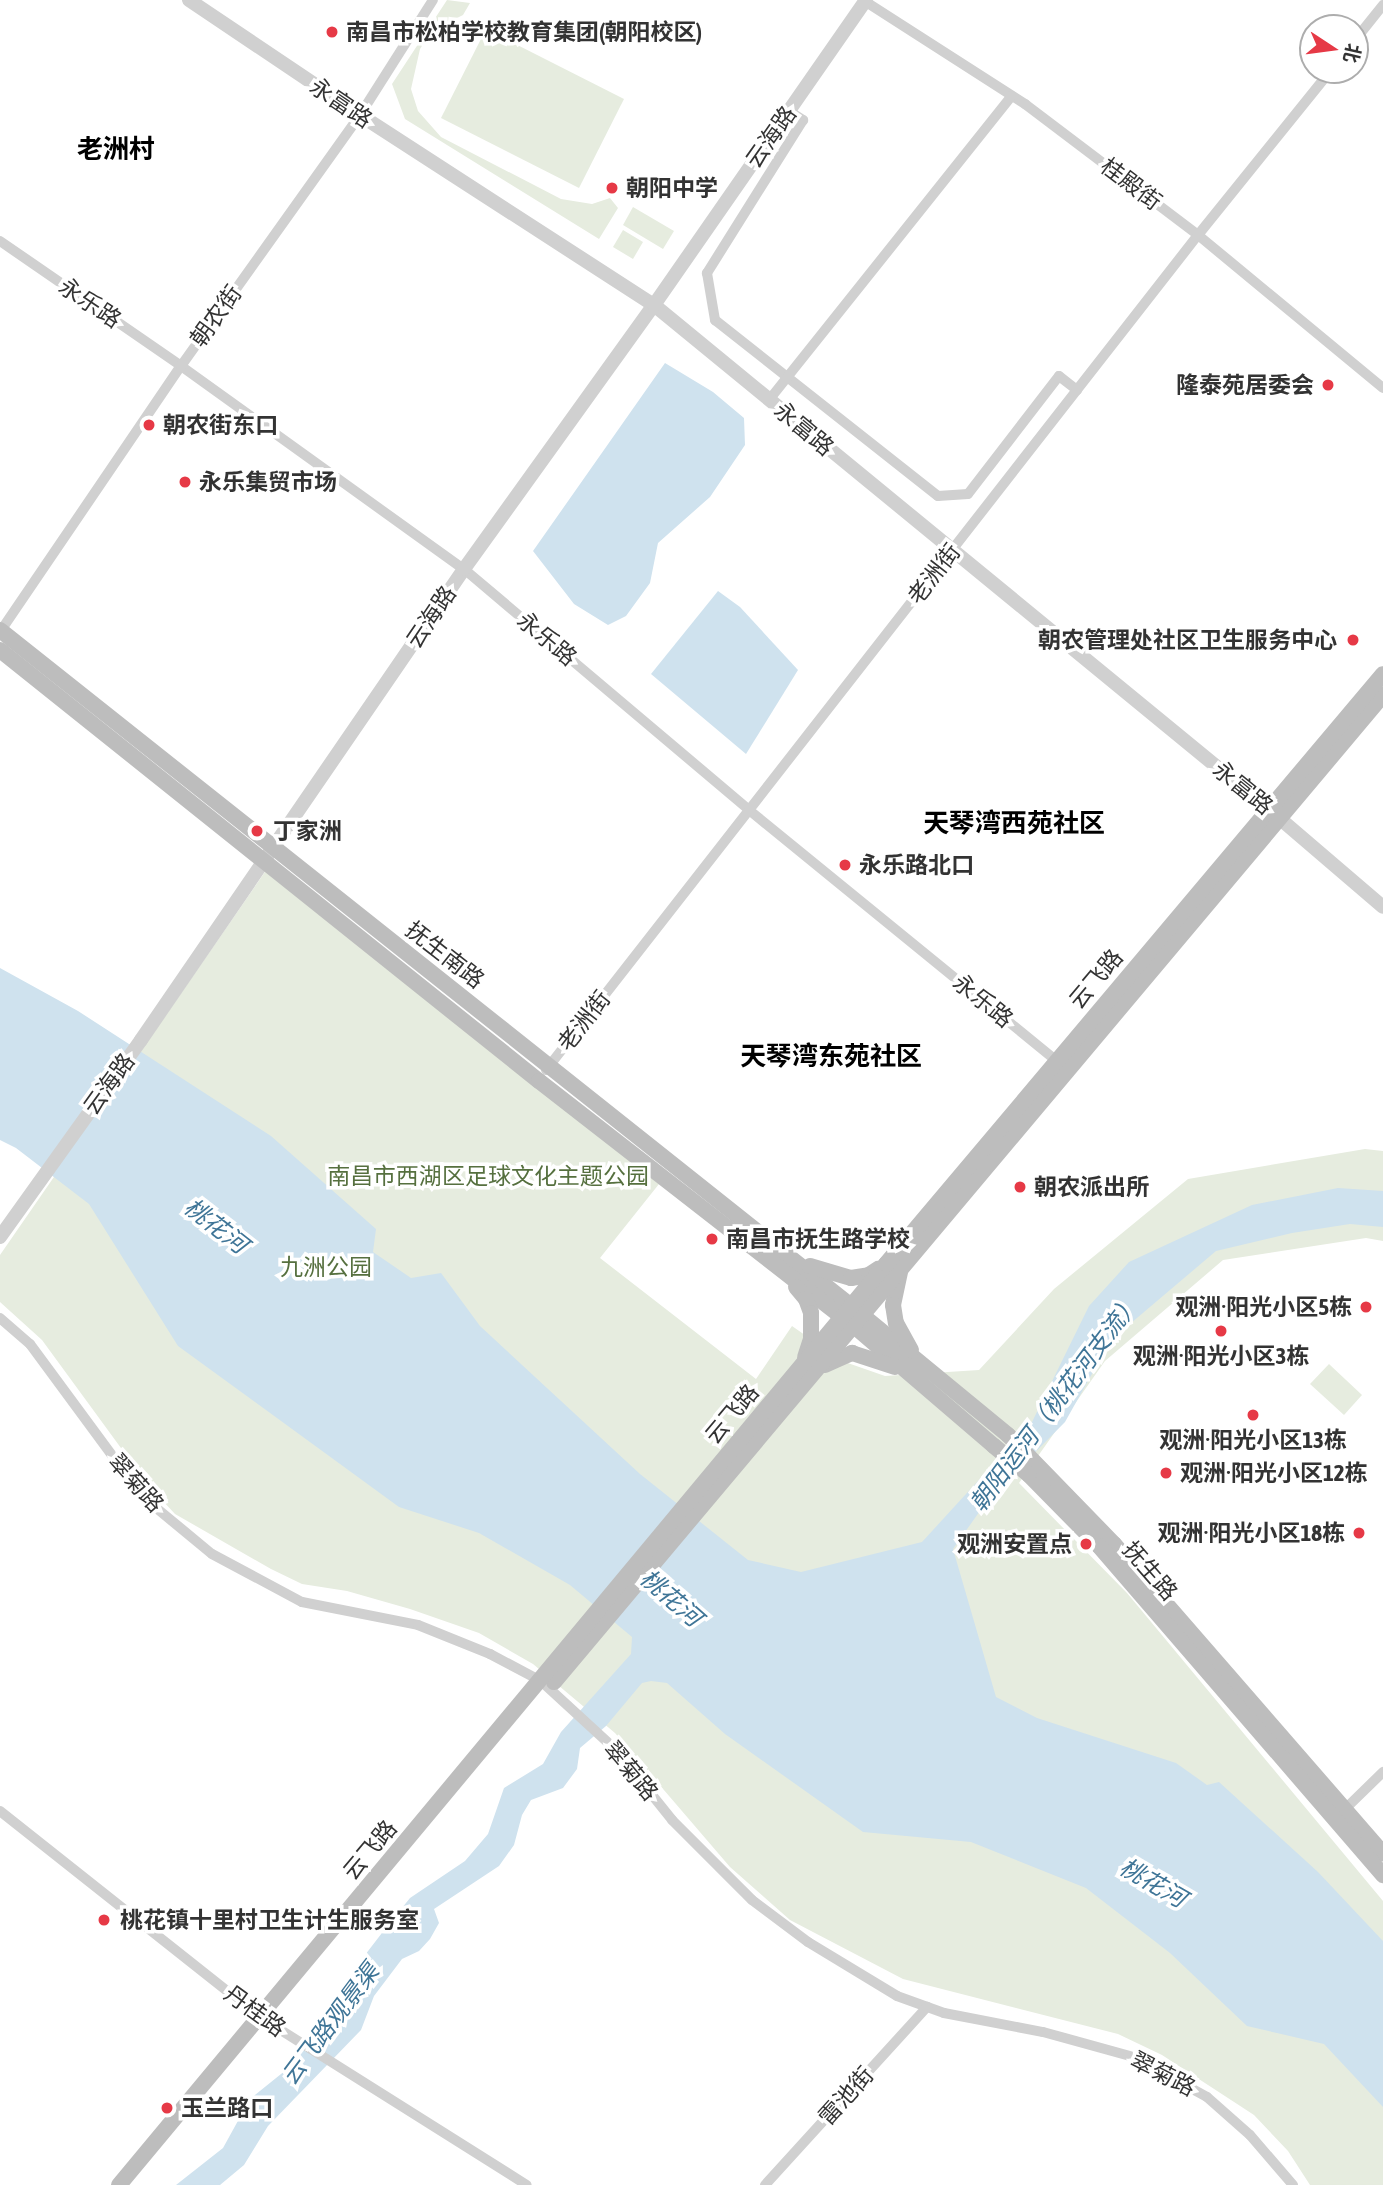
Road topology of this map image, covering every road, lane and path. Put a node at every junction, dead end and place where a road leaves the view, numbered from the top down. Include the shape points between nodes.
1 (189, 0) edge
2 (433, 0) edge
3 (865, 0) edge
4 (1383, 5) edge
5 (1369, 22) edge
6 (1320, 84) edge
7 (1012, 96) junction
8 (789, 111) junction
9 (360, 115) junction
10 (1198, 235) junction
11 (0, 242) edge
12 (654, 305) junction
13 (181, 366) junction
14 (787, 377) junction
15 (1383, 388) edge
16 (1077, 390) junction
17 (769, 400) junction
18 (952, 551) junction
19 (464, 569) junction
20 (0, 631) edge
21 (0, 650) edge
22 (1383, 674) edge
23 (1383, 695) edge
24 (749, 810) junction
25 (1274, 813) junction
26 (269, 855) junction
27 (1383, 907) edge
28 (549, 1065) junction
29 (1062, 1066) junction
30 (539, 1081) junction
31 (0, 1237) edge
32 (786, 1264) junction
33 (894, 1265) junction
34 (852, 1315) junction
35 (0, 1318) edge
36 (809, 1367) junction
37 (913, 1367) junction
38 (1035, 1471) junction
39 (545, 1684) junction
40 (1383, 1772) edge
41 (0, 1811) edge
42 (1339, 1814) junction
43 (1383, 1853) edge
44 (1383, 1875) edge
45 (926, 2007) junction
46 (264, 2020) junction
47 (118, 2185) edge
48 (132, 2185) edge
49 (527, 2185) edge
50 (765, 2185) edge
51 (1293, 2185) edge

1 - 9 street, 永富路
2 - 9 street, 朝农街
3 - 7 street, 桂殿街
3 - 8 street, 云海路
4 - 5 street
6 - 10 street, 老洲街
7 - 10 street, 桂殿街
7 - 14 street
8 - 12 street, 云海路
8 - 14 street via 803,120 707,273 715,320
9 - 12 street, 永富路
9 - 13 street, 朝农街
10 - 15 street, 桂殿街
10 - 16 street, 老洲街
11 - 13 street, 永乐路
12 - 17 street, 永富路
12 - 19 street, 云海路
13 - 19 street, 永乐路
13 - 20 street, 朝农街
14 - 16 street via 938,496 968,494 1059,376
14 - 17 street
16 - 18 street, 老洲街
17 - 18 street, 永富路
18 - 24 street, 老洲街
18 - 25 street, 永富路
19 - 24 street, 永乐路
19 - 26 street, 云海路
20 - 26 main road, 抚生南路
21 - 26 main road, 抚生南路
22 - 25 main road, 云飞路
23 - 25 main road, 云飞路
24 - 28 street, 老洲街
24 - 29 street, 永乐路
25 - 27 street, 永富路
25 - 29 main road, 云飞路
26 - 28 main road, 抚生南路
26 - 30 main road, 抚生南路
26 - 31 street, 云海路
28 - 30 street, 老洲街
28 - 32 main road, 抚生南路
29 - 33 main road, 云飞路
30 - 32 main road, 抚生南路
32 - 33 main road via 851,1279
32 - 34 main road, 抚生南路
32 - 36 main road via 811,1313
33 - 34 main road, 云飞路
33 - 37 main road via 893,1304
34 - 36 main road, 云飞路
34 - 37 main road, 抚生路
35 - 39 street, 翠菊路 via 30,1343 143,1497 212,1554 302,1602 418,1625 490,1654
36 - 37 main road via 852,1353
36 - 39 main road, 云飞路
37 - 38 main road, 抚生路, bridge via 994,1446
37 - 38 main road, 抚生路 via 1008,1435
38 - 42 main road, 抚生路
39 - 45 street, 翠菊路 via 616,1750 672,1820 752,1900 808,1942 886,1989
39 - 46 main road, 云飞路
40 - 42 street
41 - 46 street, 丹桂路
42 - 43 main road, 抚生路
42 - 44 main road, 抚生路
45 - 50 street, 雷池街
45 - 51 street, 翠菊路 via 1134,2057 1207,2096
46 - 47 main road, 云飞路
46 - 48 main road, 云飞路
46 - 49 street, 丹桂路

